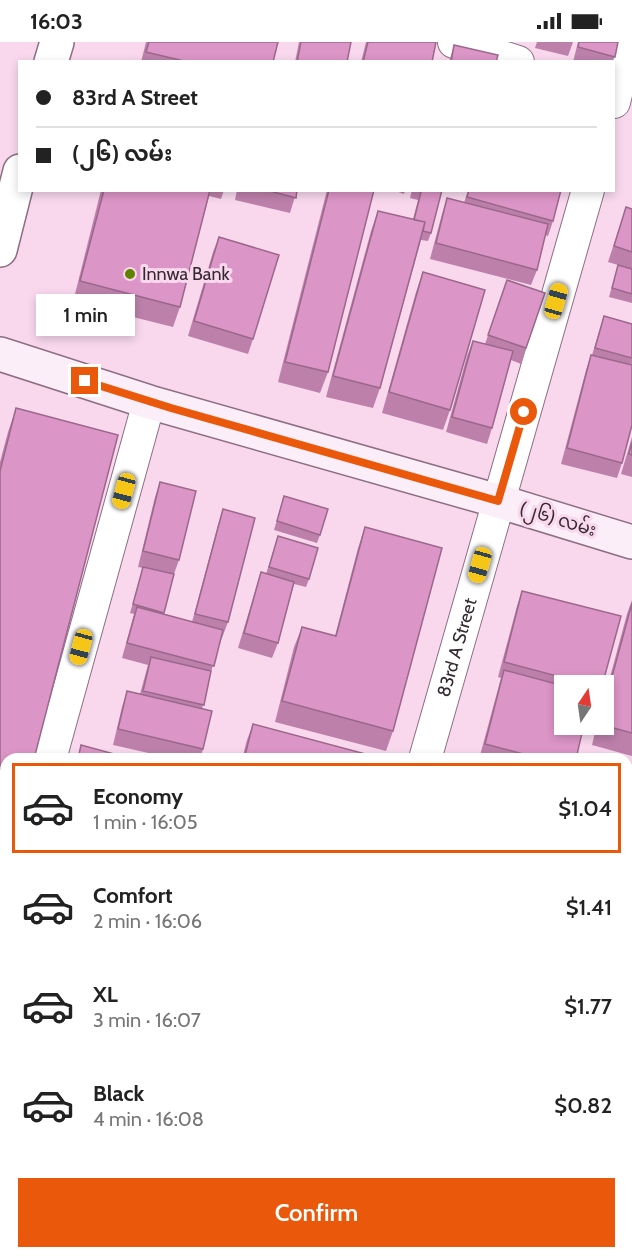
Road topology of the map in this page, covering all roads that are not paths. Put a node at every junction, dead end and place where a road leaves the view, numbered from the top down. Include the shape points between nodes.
1 (57, 42) edge
2 (454, 42) edge
3 (629, 42) edge
4 (52, 60) edge
5 (512, 60) edge
6 (619, 95) edge
7 (18, 179) edge
8 (587, 192) edge
9 (0, 250) edge
10 (0, 354) edge
11 (149, 402) junction
12 (498, 501) junction
13 (632, 542) edge
14 (52, 753) edge
15 (427, 753) edge

1 - 4 street
2 - 5 street
3 - 6 street
7 - 9 street
8 - 12 street, 83rd A Street
10 - 11 main road, (၂၆) လမ်း
11 - 12 main road, (၂၆) လမ်း
11 - 14 street
12 - 13 main road, (၂၆) လမ်း
12 - 15 street, 83rd A Street

